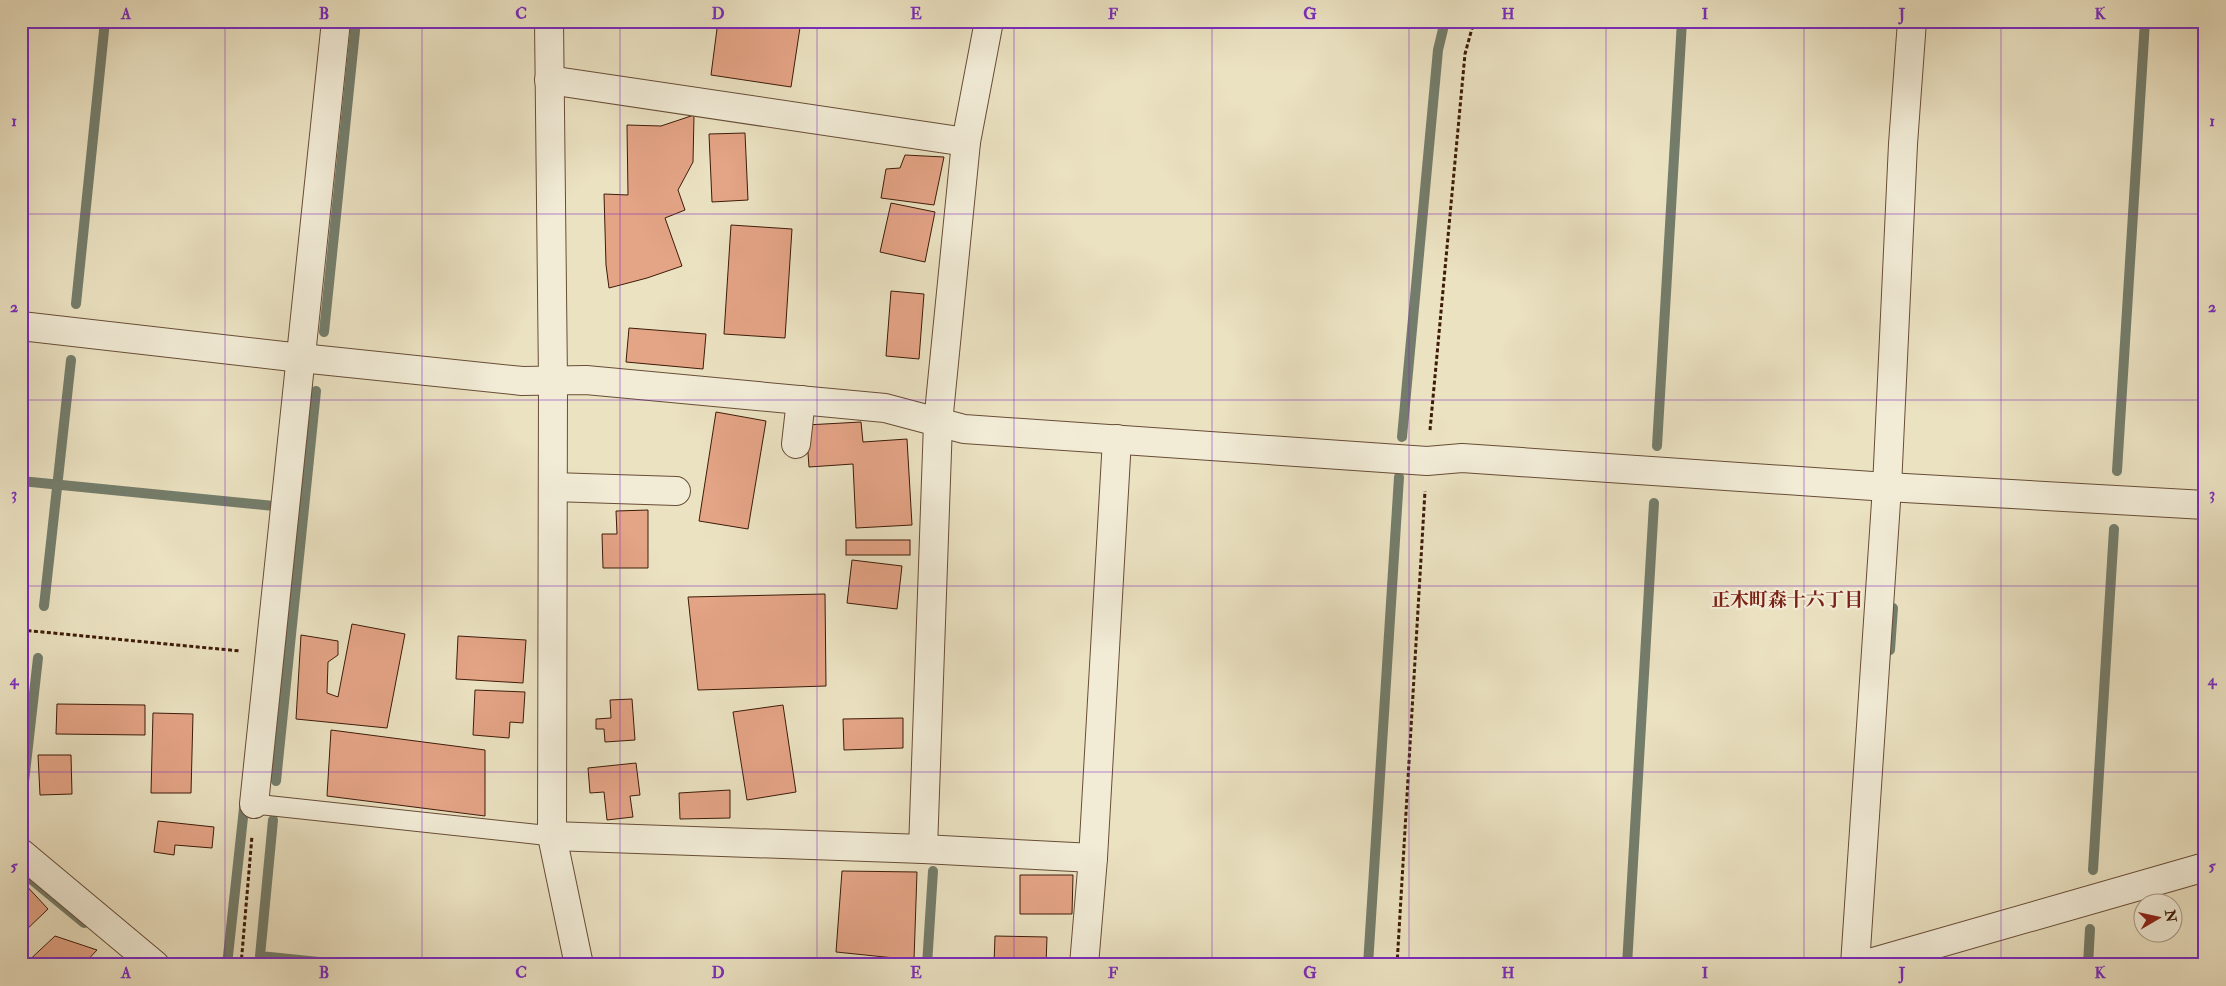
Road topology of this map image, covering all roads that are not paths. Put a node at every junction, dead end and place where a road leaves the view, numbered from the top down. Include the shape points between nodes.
1 (336, 21) edge
2 (549, 21) edge
3 (990, 21) edge
4 (1912, 21) edge
5 (549, 80) junction
6 (966, 142) junction
7 (21, 326) edge
8 (301, 358) junction
9 (553, 381) junction
10 (801, 400) junction
11 (938, 423) junction
12 (1117, 438) junction
13 (796, 444) dead end
14 (553, 487) junction
15 (1887, 488) junction
16 (676, 491) dead end
17 (2205, 505) edge
18 (254, 804) joint
19 (552, 836) junction
20 (923, 849) junction
21 (21, 854) edge
22 (1092, 858) junction
23 (2205, 867) edge
24 (155, 965) edge
25 (579, 965) edge
26 (1084, 965) edge
27 (1855, 965) edge
28 (1863, 965) edge

1 - 8 street
2 - 5 street
3 - 6 street
4 - 15 street
5 - 6 street
5 - 9 street
6 - 11 street
7 - 8 street
8 - 9 street via 522,381
8 - 18 street
9 - 10 street via 586,380
9 - 14 street
10 - 11 street via 885,408
10 - 13 street
11 - 12 street via 964,429
11 - 20 street
12 - 15 street via 1427,461 1462,458
12 - 22 street
14 - 16 street
14 - 19 street
15 - 17 street
15 - 27 street
18 - 19 lane
19 - 20 street
19 - 25 street
20 - 22 street
21 - 24 street
22 - 26 street
23 - 28 street

